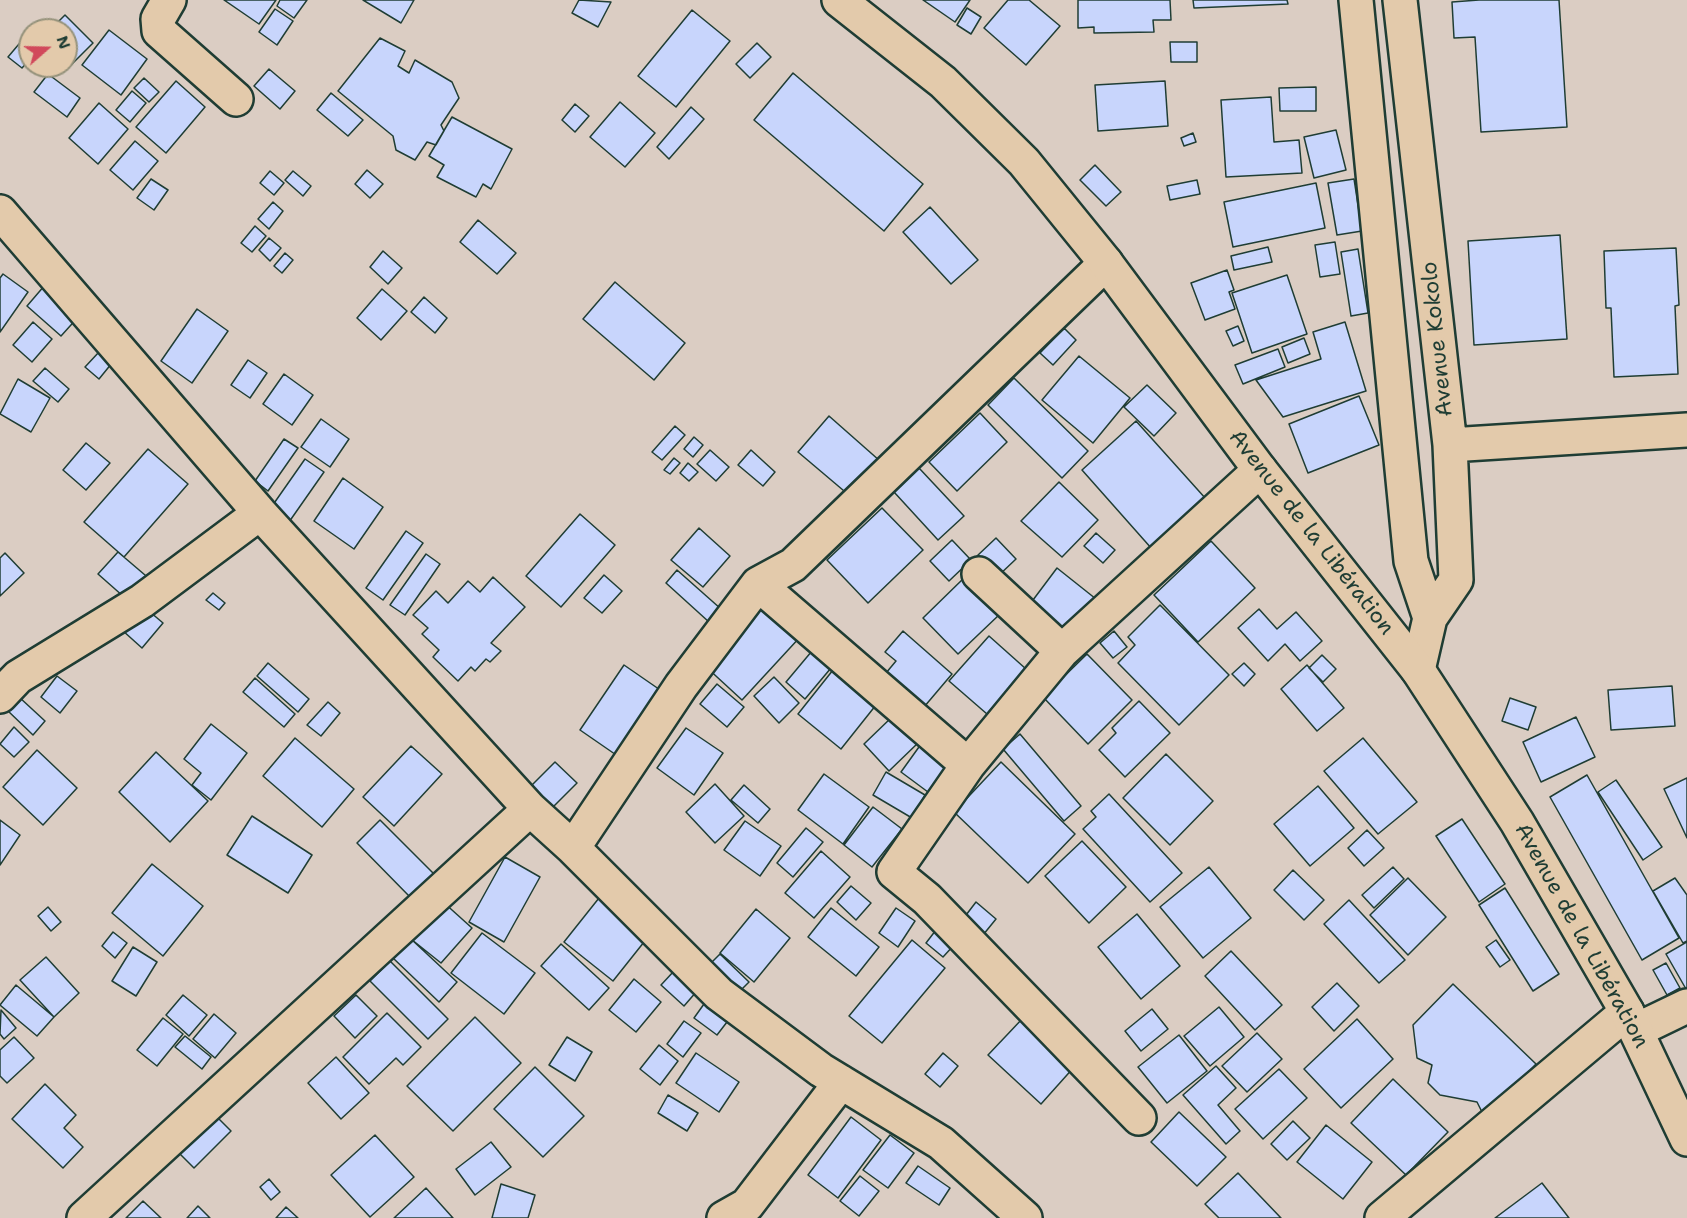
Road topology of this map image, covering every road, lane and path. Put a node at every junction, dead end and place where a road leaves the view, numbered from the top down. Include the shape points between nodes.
1 (169, 0) edge
2 (838, 0) edge
3 (1356, 0) edge
4 (1400, 0) edge
5 (236, 99) dead end
6 (0, 212) edge
7 (1106, 263) junction
8 (1687, 430) edge
9 (1450, 445) junction
10 (1260, 470) junction
11 (260, 513) junction
12 (979, 574) dead end
13 (758, 584) junction
14 (1430, 618) junction
15 (1062, 651) junction
16 (1418, 670) junction
17 (6, 678) edge
18 (968, 765) junction
19 (530, 809) junction
20 (573, 849) junction
21 (1687, 1006) edge
22 (1632, 1021) junction
23 (841, 1082) junction
24 (1139, 1118) dead end
25 (1687, 1139) edge
26 (84, 1218) edge
27 (724, 1218) edge
28 (1025, 1218) edge
29 (1382, 1218) edge

1 - 5 main road via 158,20 159,31
2 - 7 main road, Avenue de la Libération via 943,82 1024,162
3 - 14 main road via 1410,549
4 - 9 main road, Avenue Kokolo
6 - 11 main road
7 - 10 main road, Avenue de la Libération
7 - 13 main road via 793,565
8 - 9 main road
9 - 14 main road, Avenue Kokolo via 1456,580
10 - 15 main road
10 - 16 main road, Avenue de la Libération
11 - 17 main road via 142,601
11 - 19 main road
12 - 15 main road
13 - 18 main road
13 - 20 main road via 681,686
14 - 16 main road, Avenue Kokolo
15 - 18 main road
16 - 22 main road, Avenue de la Libération via 1517,822
18 - 24 main road via 894,872 927,899
19 - 20 main road
19 - 26 main road
20 - 23 main road via 719,994
21 - 22 main road
22 - 25 main road, Avenue de la Libération
22 - 29 main road
23 - 27 main road via 747,1205
23 - 28 main road via 941,1143

